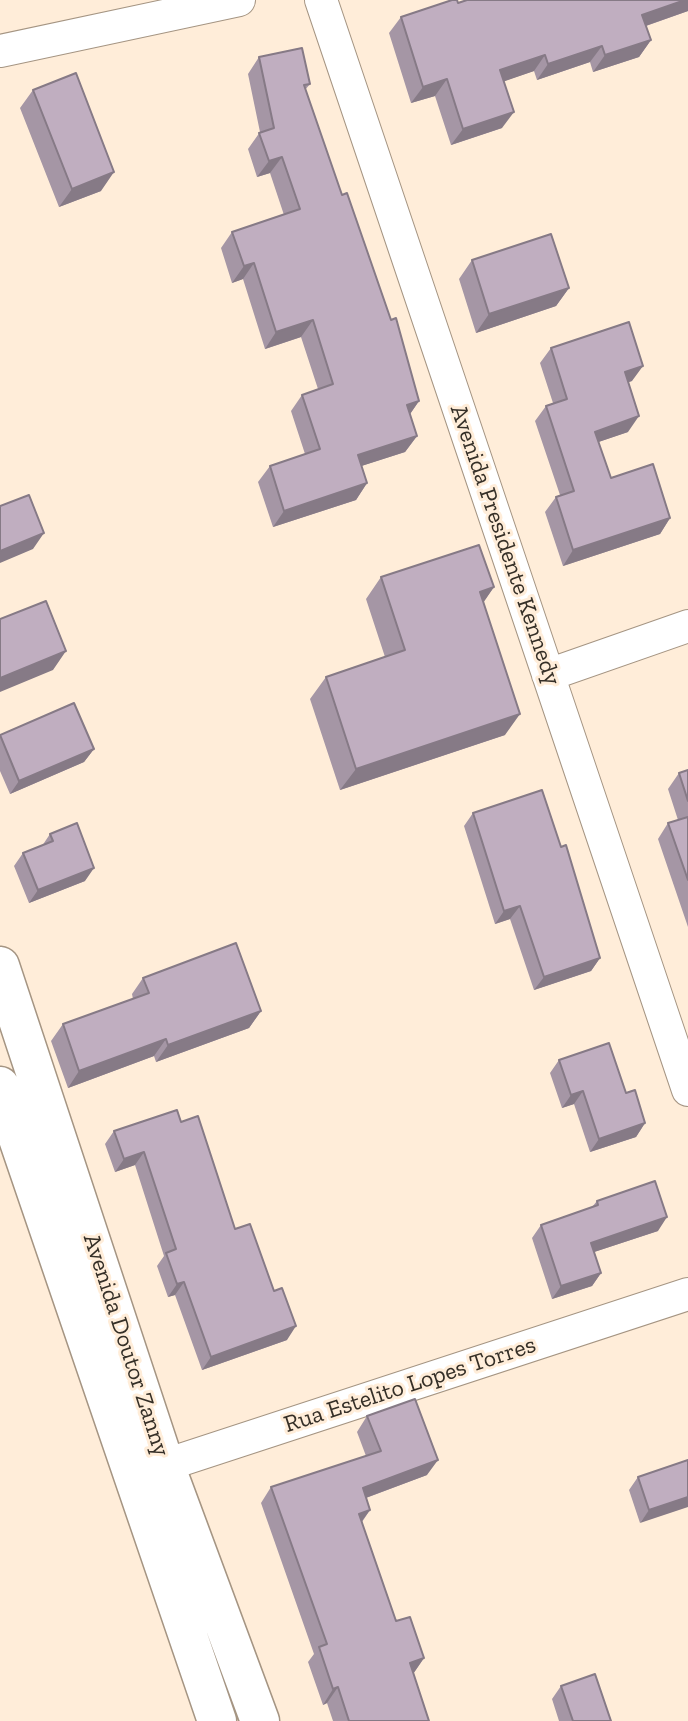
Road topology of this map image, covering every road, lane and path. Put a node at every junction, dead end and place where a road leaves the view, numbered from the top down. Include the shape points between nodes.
1 (239, 0) edge
2 (321, 0) edge
3 (0, 51) edge
4 (688, 626) edge
5 (548, 675) junction
6 (0, 966) edge
7 (0, 1086) edge
8 (688, 1090) edge
9 (688, 1294) edge
10 (148, 1470) junction
11 (216, 1721) edge
12 (260, 1721) edge

1 - 3 street
2 - 5 street, Avenida Presidente Kennedy
4 - 5 street
5 - 8 street, Avenida Presidente Kennedy
6 - 10 street, Avenida Doutor Zanny
7 - 10 street, Avenida Doutor Zanny
9 - 10 street, Rua Estelito Lopes Torres
10 - 11 street, Avenida Doutor Zanny
10 - 12 street, Avenida Doutor Zanny

